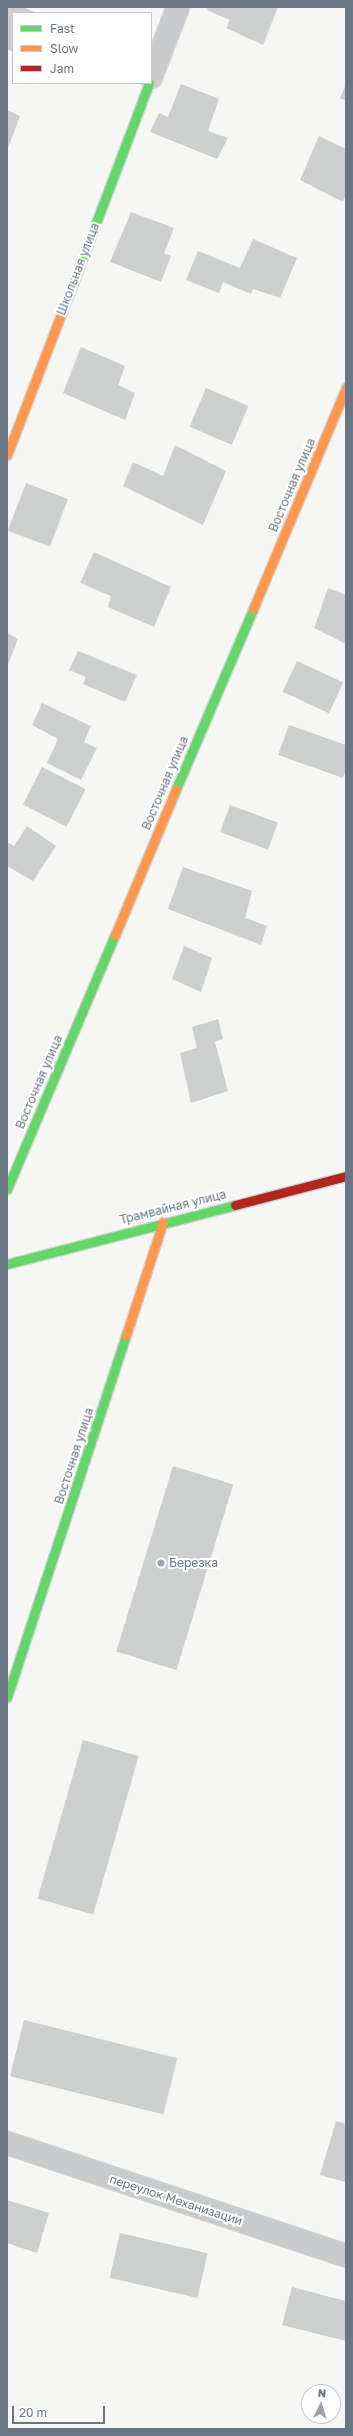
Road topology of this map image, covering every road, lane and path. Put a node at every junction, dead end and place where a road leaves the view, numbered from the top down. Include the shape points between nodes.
1 (178, 7) edge
2 (152, 74) edge
3 (149, 84) edge
4 (346, 388) edge
5 (7, 455) edge
6 (346, 1176) edge
7 (7, 1189) edge
8 (163, 1222) junction
9 (7, 1264) edge
10 (7, 1697) edge
11 (7, 2143) edge
12 (346, 2256) edge

1 - 2 street
3 - 5 street, Школьная улица
4 - 7 street, Восточная улица
6 - 8 street, Трамвайная улица
8 - 9 street, Трамвайная улица
8 - 10 street, Восточная улица
11 - 12 street, переулок Механизации

